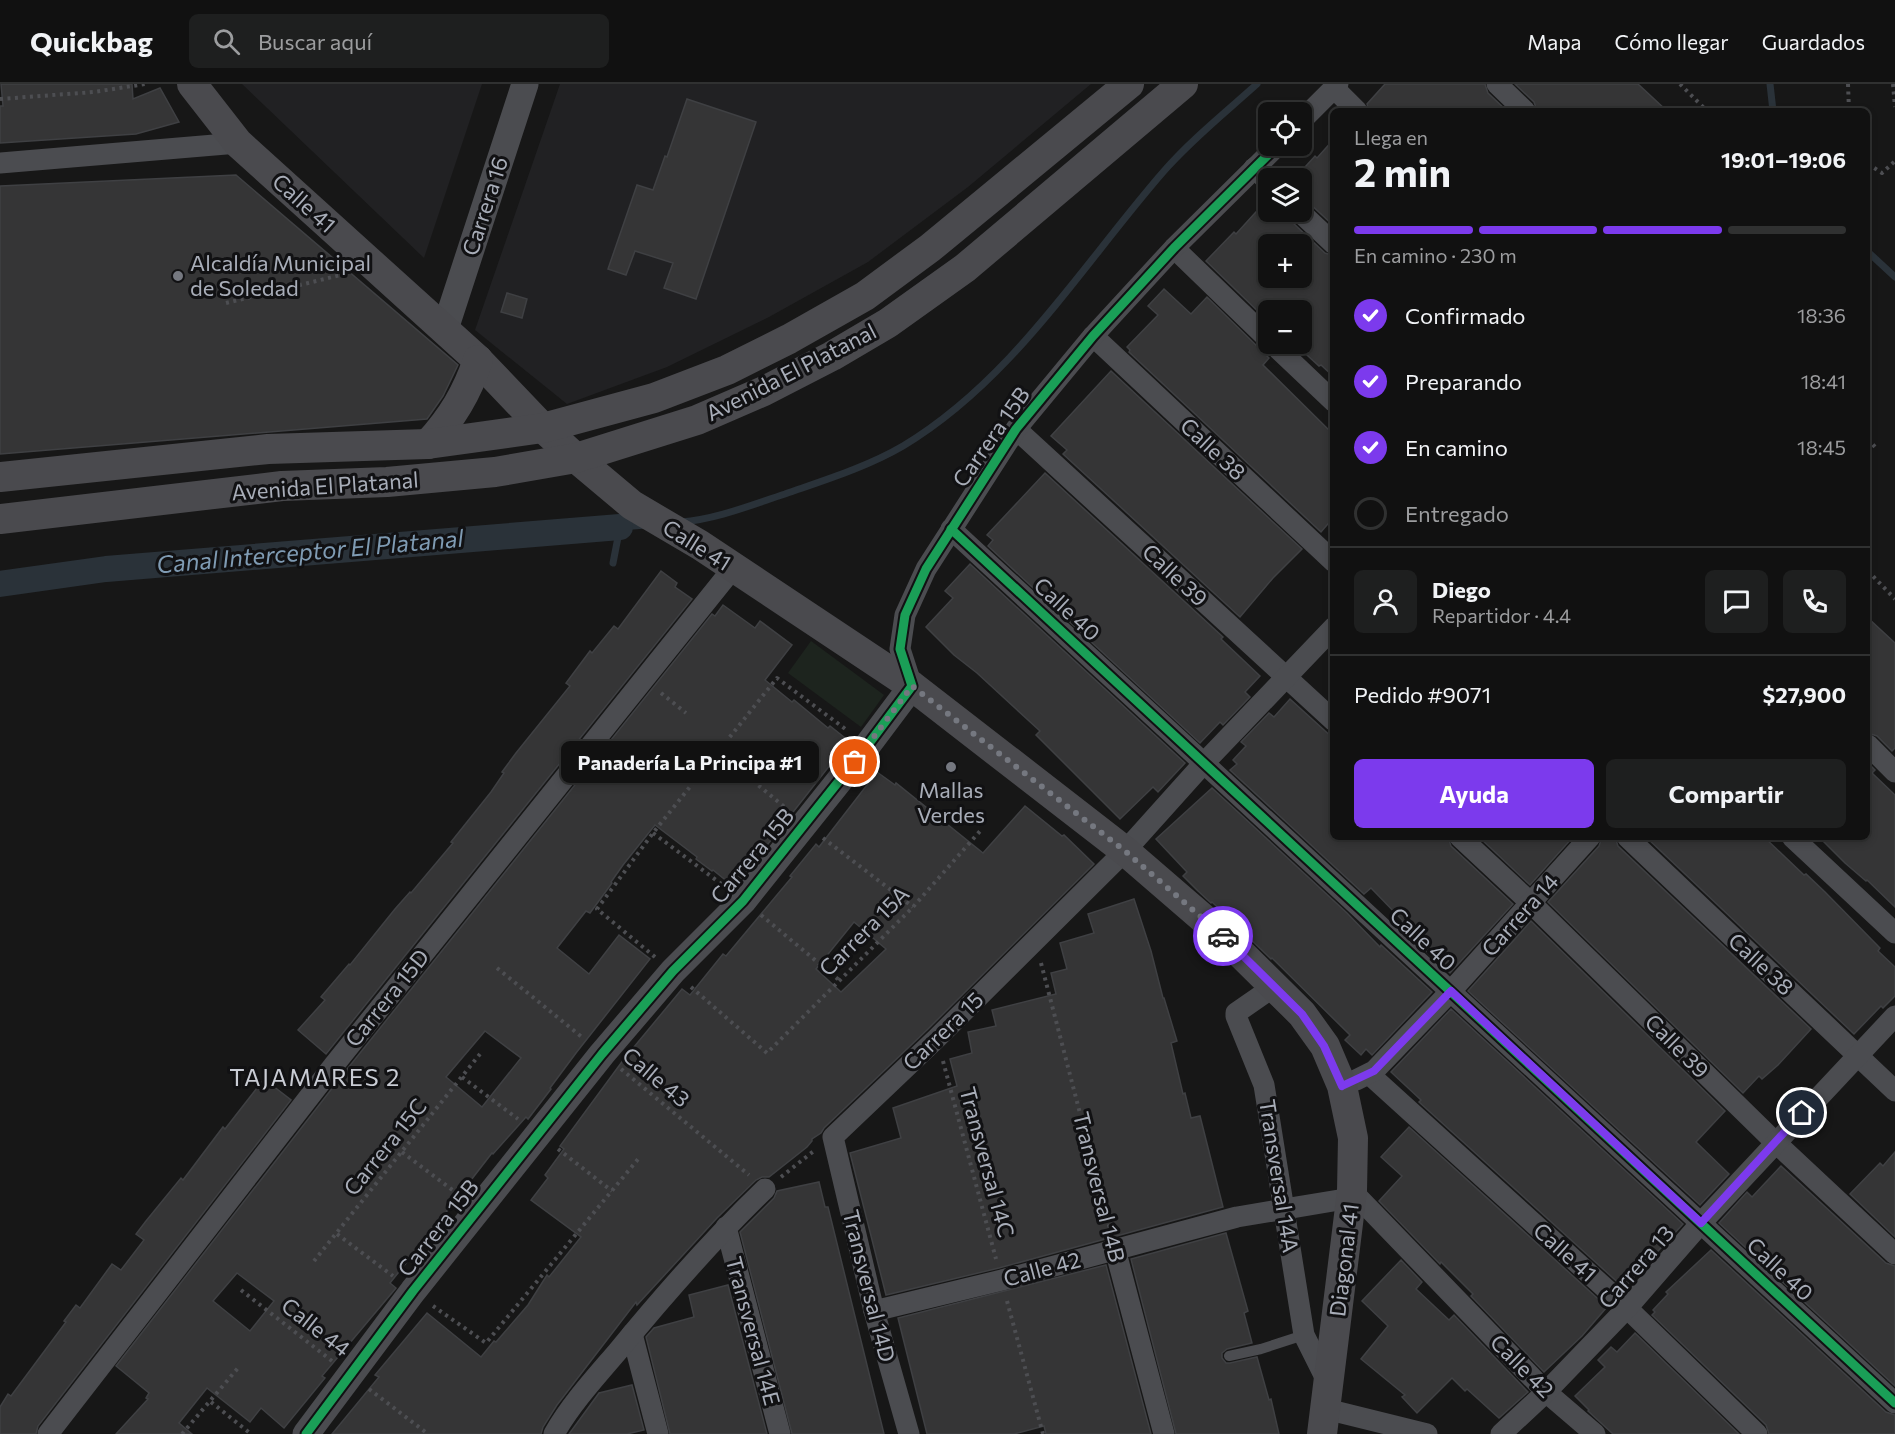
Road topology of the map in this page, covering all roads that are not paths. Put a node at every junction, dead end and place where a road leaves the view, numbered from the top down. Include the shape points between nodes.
1 (192, 84) edge
2 (525, 84) edge
3 (1129, 84) edge
4 (1183, 84) edge
5 (1497, 84) edge
6 (1336, 86) edge
7 (1354, 108) edge
8 (1522, 108) edge
9 (1312, 110) edge
10 (238, 143) junction
11 (0, 163) edge
12 (1258, 178) edge
13 (1311, 222) edge
14 (1330, 240) edge
15 (1174, 248) junction
16 (445, 329) junction
17 (1258, 329) edge
18 (1093, 336) junction
19 (1284, 354) edge
20 (478, 360) junction
21 (1330, 398) edge
22 (543, 428) junction
23 (1016, 429) junction
24 (428, 444) junction
25 (576, 458) junction
26 (0, 477) edge
27 (0, 519) edge
28 (951, 529) junction
29 (1330, 558) edge
30 (734, 567) junction
31 (1330, 631) edge
32 (1286, 677) junction
33 (912, 686) junction
34 (1330, 717) edge
35 (1870, 747) edge
36 (1204, 763) junction
37 (1895, 772) edge
38 (1463, 840) edge
39 (1587, 840) edge
40 (1630, 840) edge
41 (1795, 840) edge
42 (1125, 851) junction
43 (1532, 904) junction
44 (1895, 933) edge
45 (1275, 986) junction
46 (1451, 991) junction
47 (1895, 1016) edge
48 (1858, 1055) junction
49 (1369, 1074) junction
50 (1342, 1086) junction
51 (1895, 1091) edge
52 (833, 1137) joint
53 (1775, 1142) junction
54 (765, 1189) road end
55 (1352, 1194) junction
56 (1285, 1208) junction
57 (1701, 1223) junction
58 (726, 1227) junction
59 (1115, 1249) junction
60 (1895, 1254) edge
61 (1627, 1308) junction
62 (874, 1311) junction
63 (632, 1334) junction
64 (1304, 1335) junction
65 (1229, 1356) dead end
66 (1546, 1392) junction
67 (1895, 1403) edge
68 (1328, 1416) edge
69 (48, 1434) edge
70 (306, 1434) edge
71 (554, 1434) edge
72 (658, 1434) edge
73 (780, 1434) edge
74 (909, 1434) edge
75 (1164, 1434) edge
76 (1427, 1434) edge
77 (1500, 1434) edge
78 (1595, 1434) edge
79 (1757, 1434) edge

1 - 10 main road, Calle 41
2 - 16 street, Carrera 16
3 - 22 main road, Avenida El Platanal via 930,248 865,296 727,370 654,398
4 - 25 main road, Avenida El Platanal via 965,267 888,322 764,391 697,420
5 - 8 street
6 - 7 street
6 - 9 street
10 - 11 street
10 - 16 main road, Calle 41
12 - 15 street, Carrera 15B
13 - 14 street
15 - 17 street
15 - 18 street, Carrera 15B
16 - 20 main road, Calle 41
18 - 23 street, Carrera 15B
18 - 29 street, Calle 38
19 - 21 street
20 - 22 main road, Calle 41
20 - 24 main road via 459,405
22 - 24 main road, Avenida El Platanal
22 - 25 main road, Calle 41
23 - 28 street, Carrera 15B
23 - 32 street, Calle 39
24 - 26 main road, Avenida El Platanal via 268,449
25 - 27 main road, Avenida El Platanal via 495,472 282,486
25 - 30 main road, Calle 41 via 632,505
28 - 33 street, Carrera 15B via 904,615 900,649
28 - 36 street, Calle 40
30 - 33 main road, Calle 41
30 - 69 street, Carrera 15D via 333,1065
31 - 32 street, Carrera 15
32 - 34 street, Calle 39
32 - 36 street, Carrera 15
33 - 42 main road, Calle 41
33 - 70 street, Carrera 15B via 744,901 673,971 602,1054 478,1208
35 - 37 street
36 - 42 street, Carrera 15
36 - 46 street, Calle 40
38 - 43 street, Calle 39
39 - 43 street, Carrera 14
40 - 48 street, Calle 38
41 - 44 street
42 - 45 main road, Calle 41
42 - 52 street, Carrera 15
43 - 46 street, Carrera 14
43 - 53 street, Calle 39
45 - 50 main road, Calle 41 via 1302,1014 1324,1046
45 - 56 street, Transversal 14A via 1236,1016 1264,1085
46 - 49 street, Carrera 14
46 - 57 street, Calle 40
47 - 48 street, Carrera 13
48 - 51 street, Calle 38
48 - 53 street, Carrera 13
49 - 50 street, Carrera 14
49 - 61 street, Calle 41
50 - 55 main road, Diagonal 41 via 1353,1138
52 - 62 street, Transversal 14D
53 - 57 street, Carrera 13
53 - 60 street, Calle 39
54 - 58 street
55 - 56 street, Calle 42
55 - 66 street, Calle 42
55 - 68 main road, Diagonal 41
56 - 59 street, Calle 42
56 - 64 street, Transversal 14A
57 - 61 street, Carrera 13
57 - 67 street, Calle 40
58 - 63 street
58 - 73 street, Transversal 14E
59 - 62 street, Calle 42
59 - 75 street, Transversal 14B
61 - 66 street, Carrera 13
61 - 79 street, Calle 41
62 - 74 street, Transversal 14D
63 - 71 street via 565,1414
63 - 72 street
64 - 65 lane
64 - 68 street, Transversal 14A
66 - 77 street, Carrera 13
66 - 78 street, Calle 42
68 - 76 street

